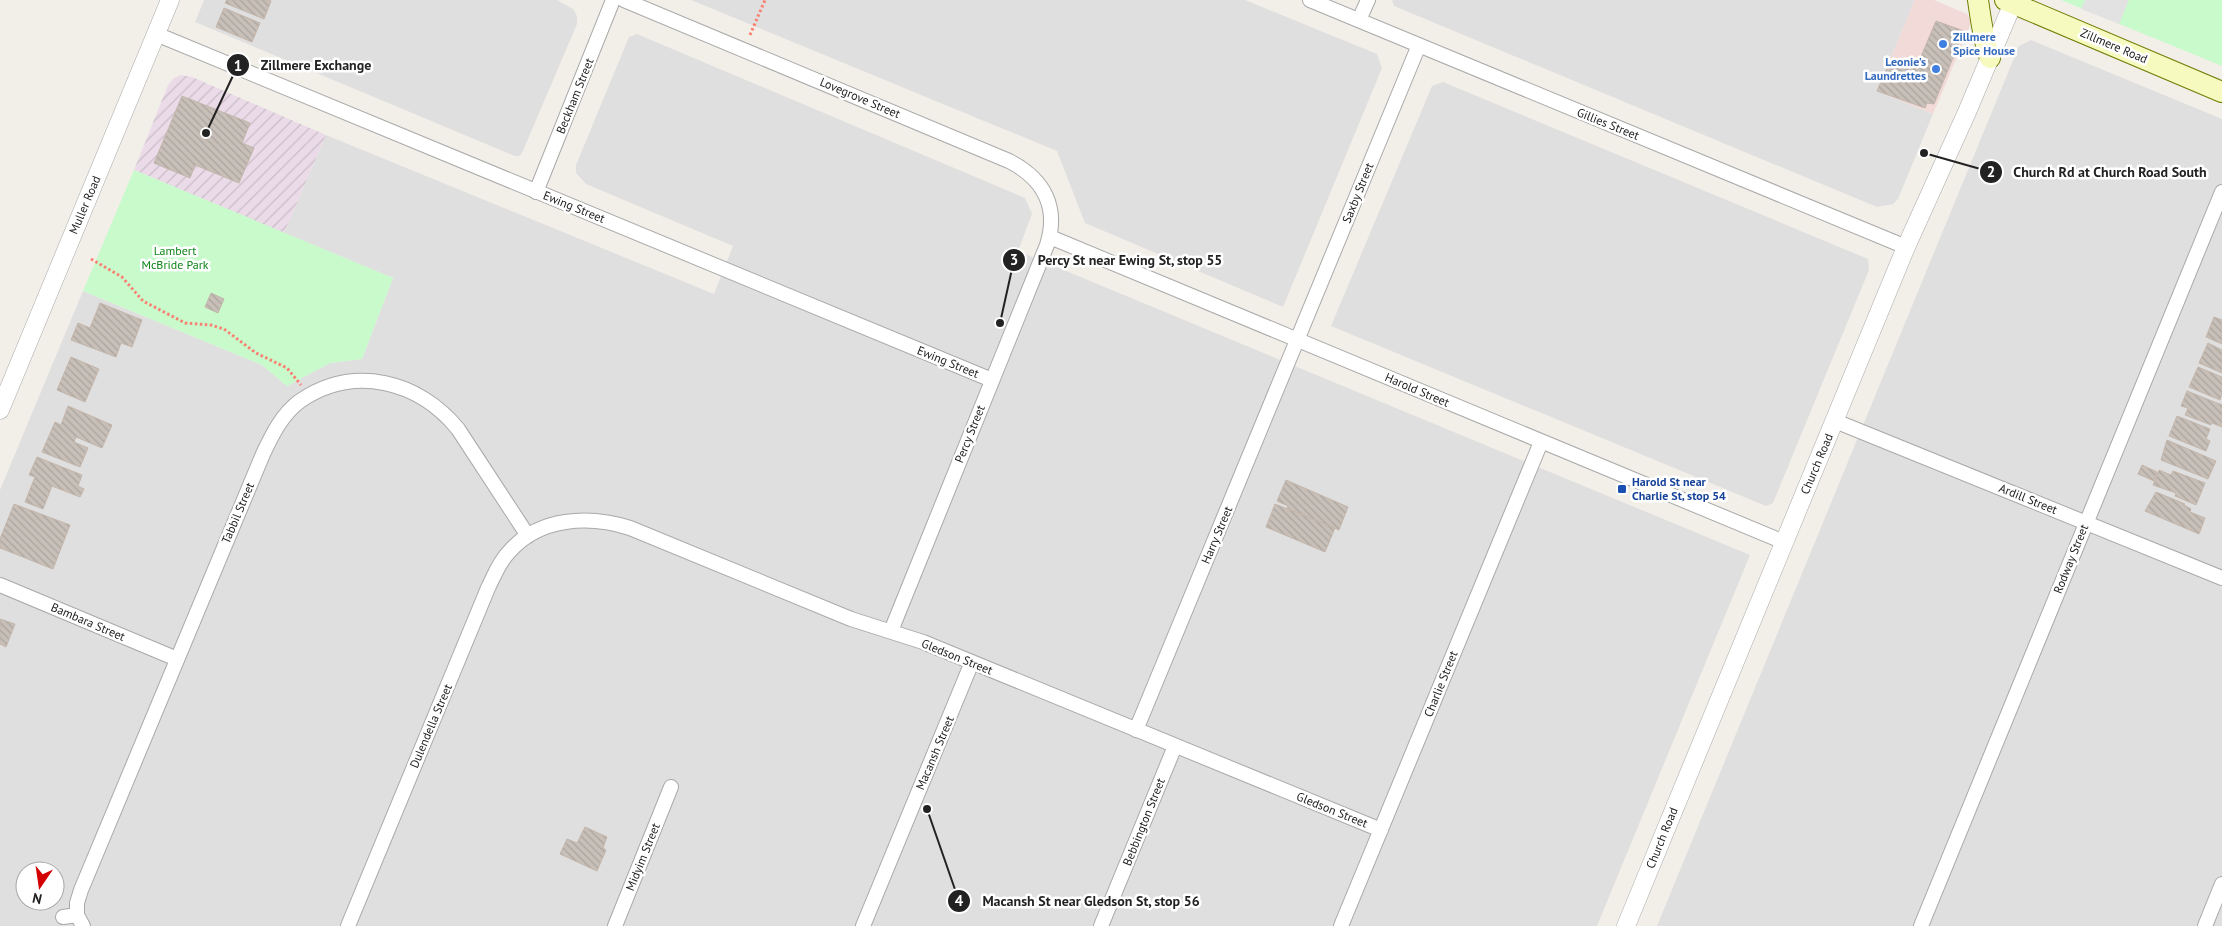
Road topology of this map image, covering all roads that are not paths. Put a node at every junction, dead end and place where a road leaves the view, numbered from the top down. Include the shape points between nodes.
1 (170, 0) edge
2 (613, 0) edge
3 (624, 0) edge
4 (1310, 0) edge
5 (1368, 0) edge
6 (1978, 0) edge
7 (2009, 2) edge
8 (1359, 20) junction
9 (156, 34) junction
10 (1419, 45) junction
11 (1990, 58) junction
12 (2222, 92) edge
13 (536, 192) junction
14 (2222, 192) edge
15 (1050, 237) junction
16 (1906, 247) junction
17 (1298, 340) junction
18 (992, 380) junction
19 (0, 410) edge
20 (1835, 421) junction
21 (1541, 442) junction
22 (2086, 523) junction
23 (528, 536) junction
24 (1784, 542) junction
25 (2222, 578) edge
26 (0, 585) edge
27 (891, 631) junction
28 (176, 659) junction
29 (972, 662) junction
30 (1136, 730) junction
31 (1175, 746) junction
32 (671, 787) dead end
33 (1381, 830) junction
34 (2222, 884) edge
35 (63, 917) dead end
36 (80, 921) edge
37 (348, 926) edge
38 (615, 926) edge
39 (863, 926) edge
40 (1101, 926) edge
41 (1341, 926) edge
42 (1626, 926) edge
43 (1921, 926) edge
44 (2205, 926) edge

1 - 9 street, Muller Road
2 - 13 street, Beckham Street
3 - 15 street, Lovegrove Street via 1017,165 1040,185 1049,200 1052,216
4 - 8 street, Gillies Street
5 - 8 street
6 - 11 main road via 1983,39
7 - 11 street, Church Road
7 - 12 main road, Zillmere Road
8 - 10 street, Gillies Street
9 - 13 street, Ewing Street
9 - 19 street, Muller Road
10 - 16 street, Gillies Street
10 - 17 street, Saxby Street
11 - 16 street, Church Road
13 - 18 street, Ewing Street
14 - 22 street, Rodway Street
15 - 17 street, Harold Street
15 - 18 street, Percy Street
16 - 20 street, Church Road
17 - 21 street, Harold Street
17 - 30 street, Harry Street
18 - 27 street, Percy Street
20 - 22 street, Ardill Street
20 - 24 street, Church Road
21 - 24 street, Harold Street
21 - 33 street, Charlie Street
22 - 25 street, Ardill Street
22 - 43 street, Rodway Street
23 - 27 street, Gledson Street via 570,521 586,519 615,524 851,619
23 - 28 street, Tabbil Street via 458,429 423,397 396,385 366,381 332,386 309,396 288,412 271,438
23 - 37 street, Dulendella Street via 501,561 488,588
24 - 42 street, Church Road
26 - 28 street, Bambara Street
27 - 29 street, Gledson Street
28 - 36 street, Tabbil Street via 81,890 77,903
29 - 30 street, Gledson Street
29 - 39 street, Macansh Street
30 - 31 street, Gledson Street
31 - 33 street, Gledson Street
31 - 40 street, Bebbington Street
32 - 38 street, Midyim Street
33 - 41 street, Charlie Street
34 - 44 street
35 - 36 street

